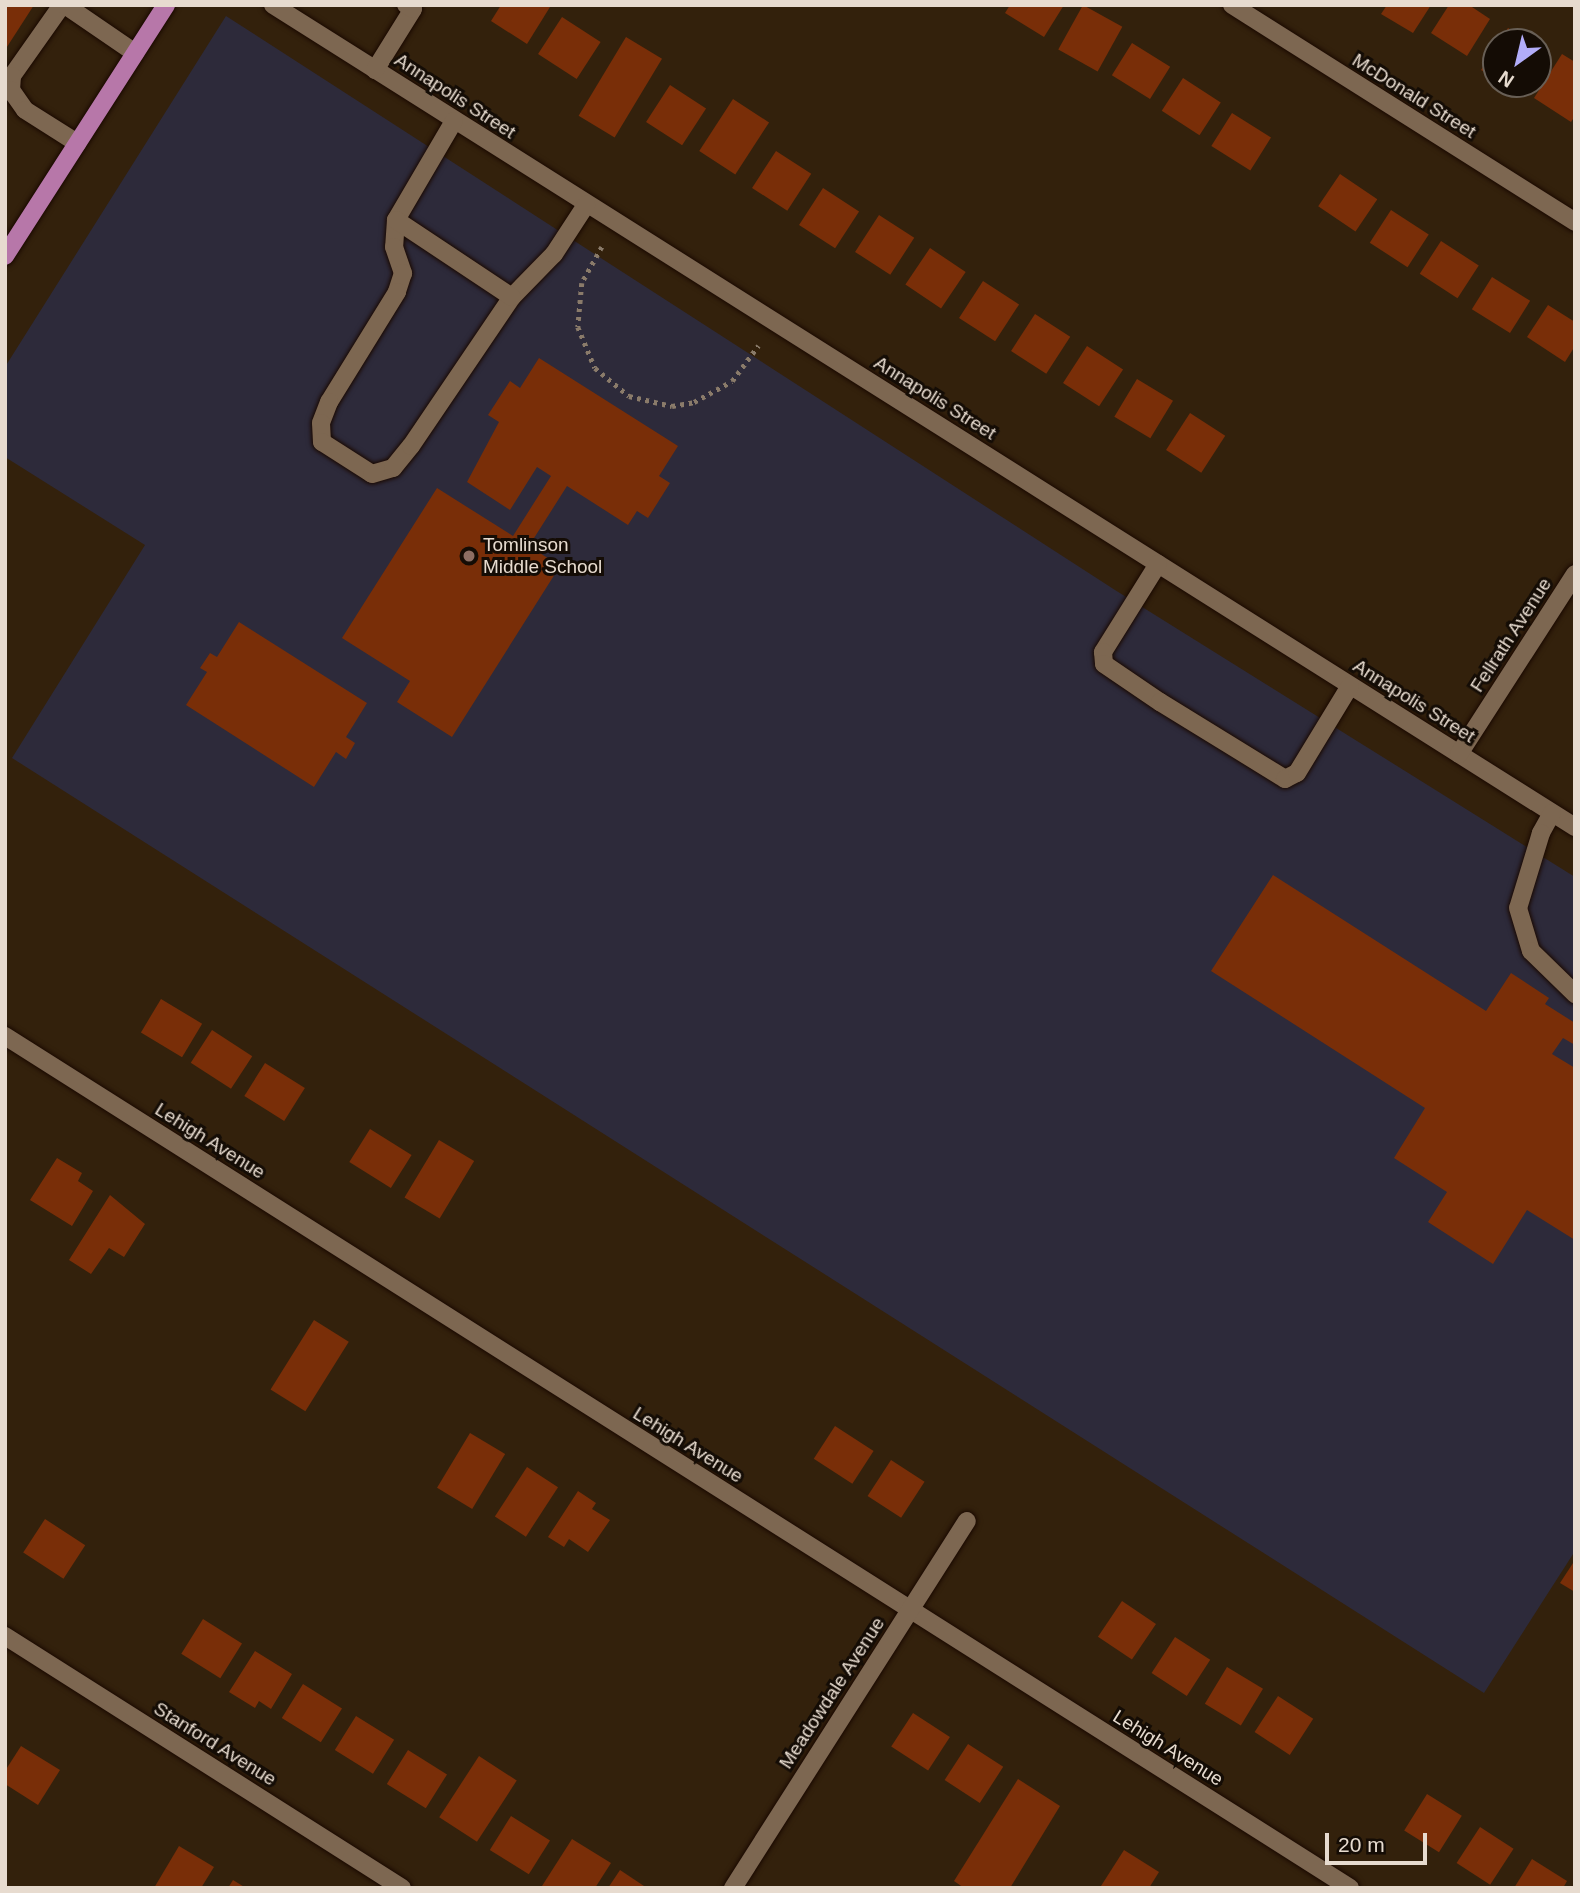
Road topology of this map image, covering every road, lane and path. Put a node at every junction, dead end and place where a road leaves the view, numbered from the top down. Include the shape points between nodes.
1 (64, 5) edge
2 (166, 5) edge
3 (273, 5) edge
4 (406, 5) edge
5 (1232, 5) edge
6 (301, 13) edge
7 (135, 53) junction
8 (375, 70) junction
9 (454, 121) junction
10 (77, 143) junction
11 (586, 205) junction
12 (396, 220) junction
13 (1575, 222) edge
14 (602, 247) dead end
15 (5, 257) edge
16 (512, 297) junction
17 (758, 346) dead end
18 (1158, 564) junction
19 (1575, 574) edge
20 (1350, 686) junction
21 (1459, 754) junction
22 (1552, 813) junction
23 (1575, 827) edge
24 (1575, 994) edge
25 (5, 1036) edge
26 (967, 1521) dead end
27 (910, 1610) junction
28 (5, 1636) edge
29 (402, 1888) edge
30 (733, 1888) edge
31 (1350, 1888) edge

1 - 7 street
1 - 10 street via 12,76 11,90 25,110
2 - 7 main road
3 - 6 street, Annapolis Street
4 - 8 street via 413,9
5 - 13 street, McDonald Street
6 - 8 street, Annapolis Street
7 - 10 main road
8 - 9 street, Annapolis Street
9 - 11 street, Annapolis Street
9 - 12 street
10 - 15 main road
11 - 16 street via 554,254
11 - 18 street, Annapolis Street
12 - 16 street
12 - 16 street via 394,247 403,273 397,292 329,402 321,423 322,442 372,474 393,468
14 - 17 path via 582,283 578,327 595,368 629,396 672,406 694,402 732,381
18 - 20 street, Annapolis Street
18 - 20 street via 1103,652 1104,664 1285,779 1297,773
19 - 21 street, Fellrath Avenue
20 - 21 street, Annapolis Street
21 - 22 street, Annapolis Street
22 - 23 street, Annapolis Street
22 - 24 street via 1541,833 1518,908 1531,951
25 - 27 street, Lehigh Avenue
26 - 27 street, Meadowdale Avenue
27 - 30 street, Meadowdale Avenue
27 - 31 street, Lehigh Avenue
28 - 29 street, Stanford Avenue

